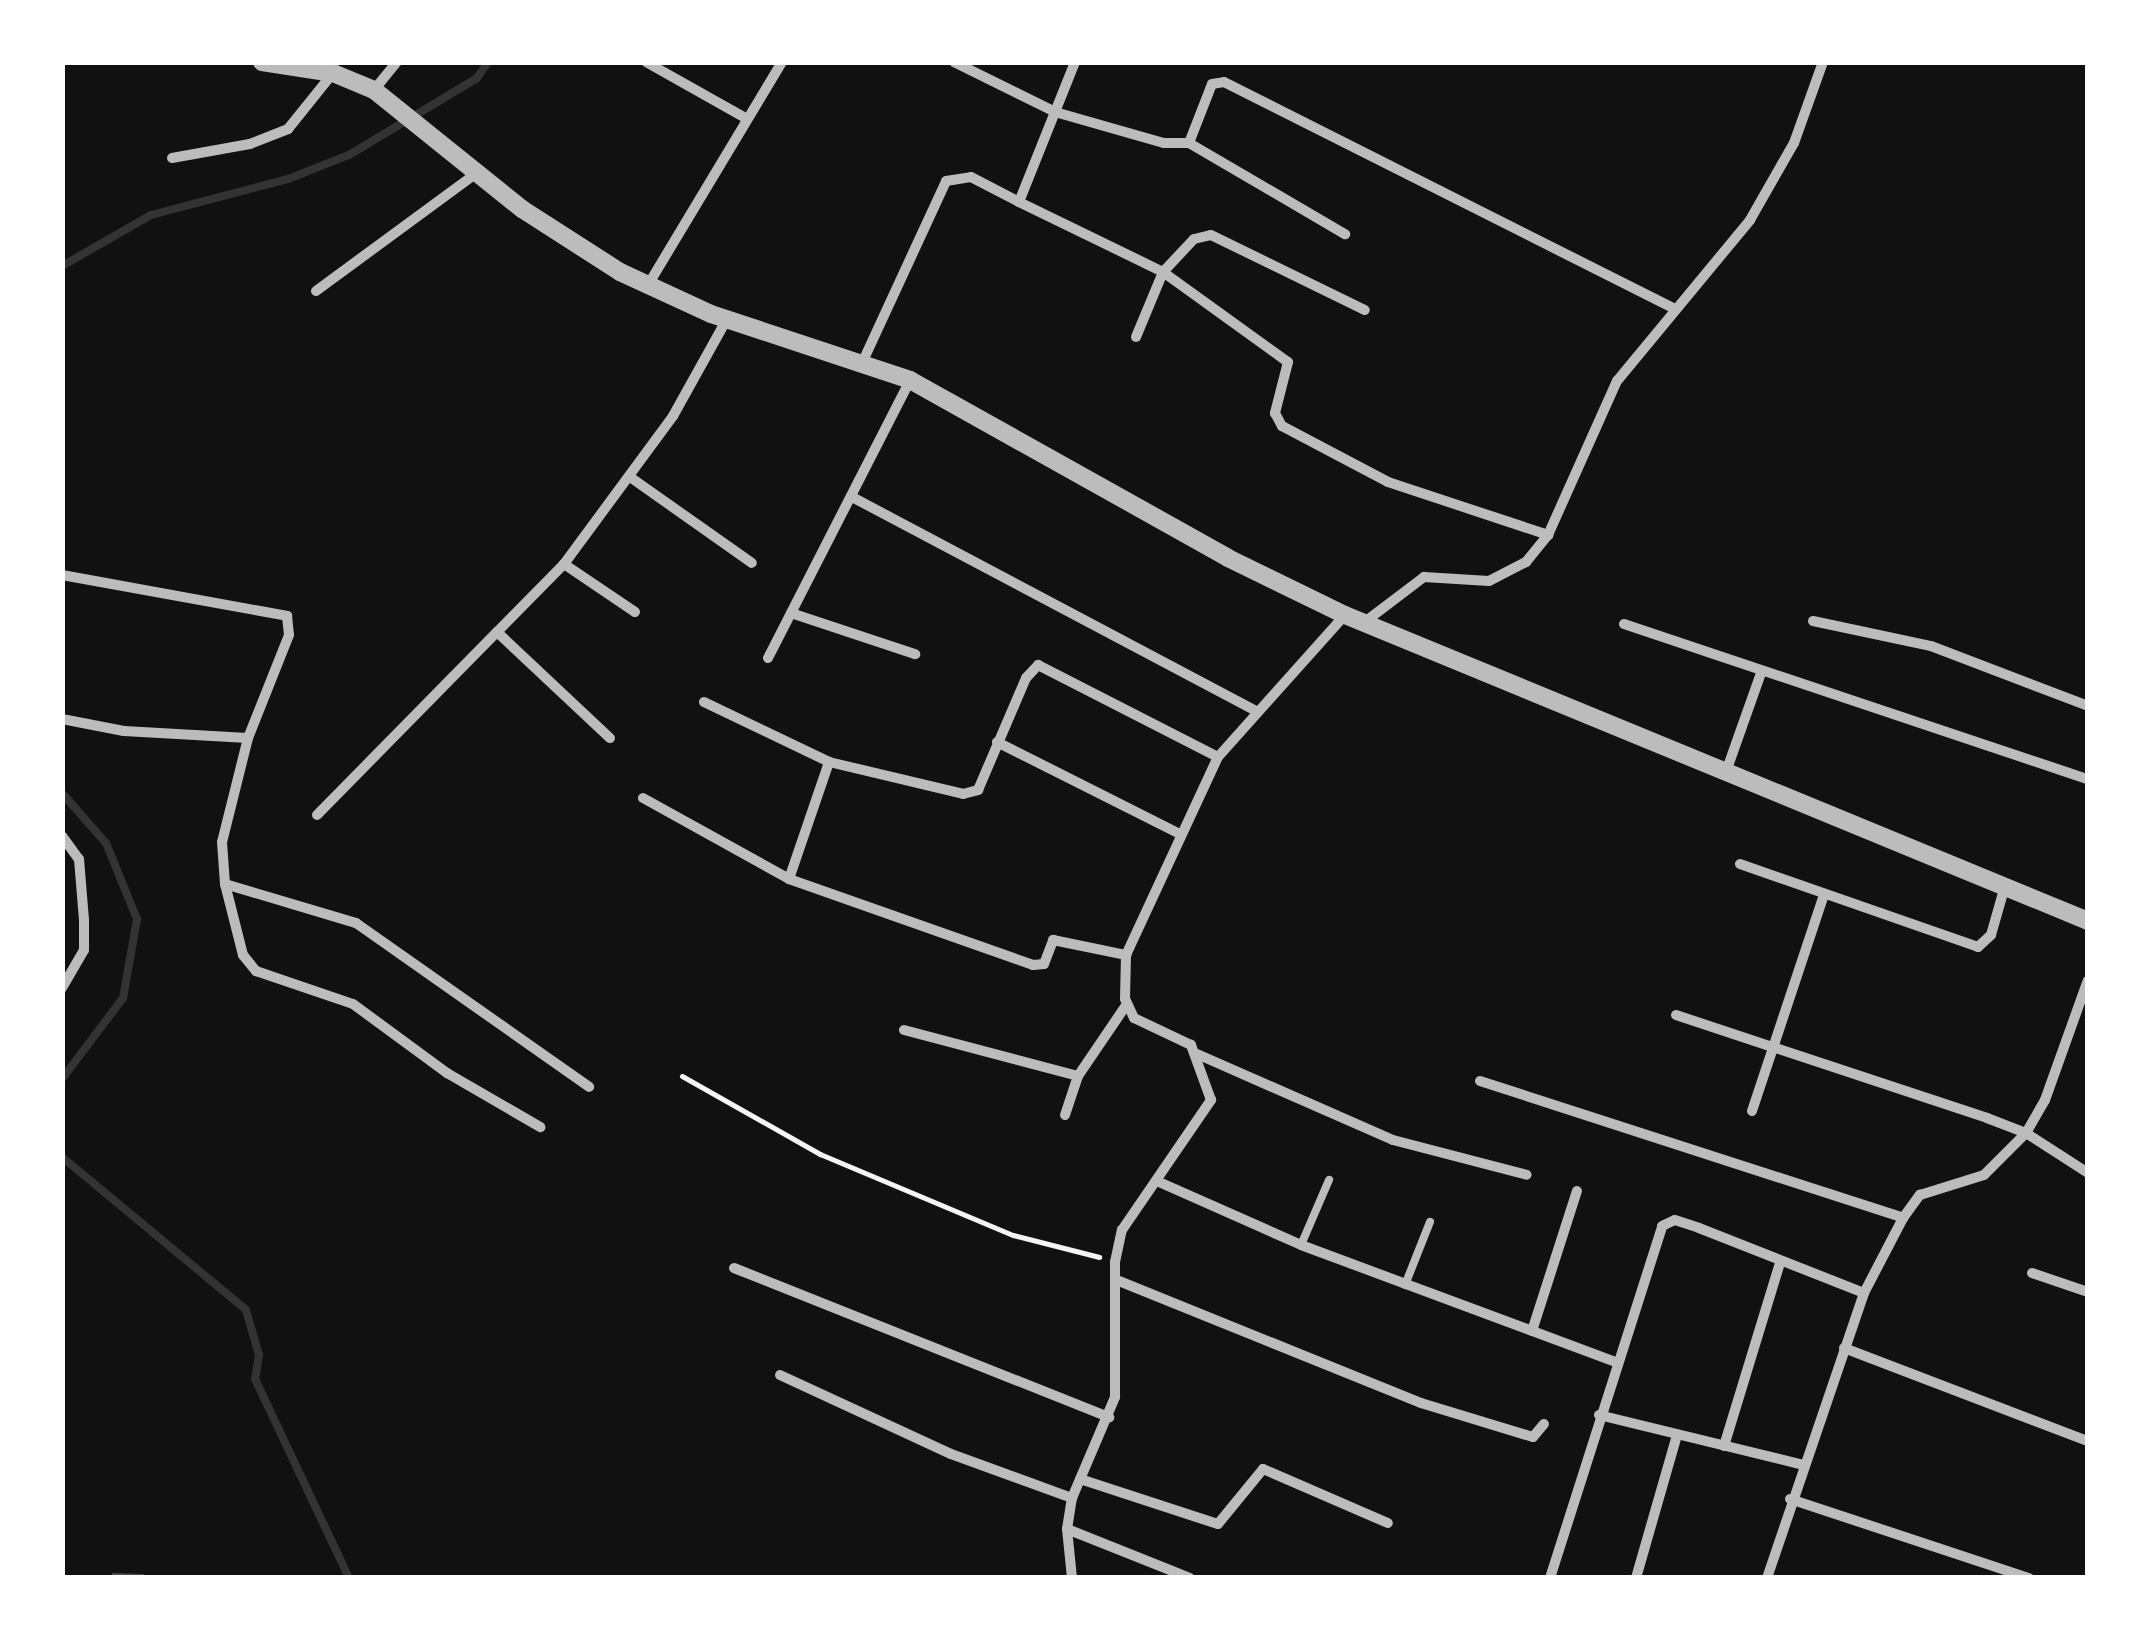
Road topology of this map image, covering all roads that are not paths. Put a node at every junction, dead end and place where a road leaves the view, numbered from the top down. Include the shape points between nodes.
1 (262, 62) edge
2 (397, 62) edge
3 (646, 62) edge
4 (782, 62) edge
5 (954, 62) edge
6 (1075, 62) edge
7 (1823, 62) edge
8 (333, 74) junction
9 (374, 90) junction
10 (1055, 112) junction
11 (747, 119) junction
12 (1189, 143) junction
13 (172, 158) dead end
14 (478, 172) junction
15 (1019, 202) junction
16 (1345, 234) dead end
17 (1163, 272) junction
18 (648, 286) junction
19 (316, 291) dead end
20 (1675, 309) junction
21 (1365, 310) dead end
22 (727, 319) junction
23 (1136, 337) dead end
24 (863, 362) junction
25 (910, 380) junction
26 (630, 477) junction
27 (852, 497) junction
28 (1548, 535) junction
29 (752, 563) dead end
30 (564, 564) junction
31 (62, 575) edge
32 (635, 612) dead end
33 (791, 613) junction
34 (1346, 615) junction
35 (1366, 621) junction
36 (1813, 621) dead end
37 (1624, 624) dead end
38 (496, 632) junction
39 (916, 654) dead end
40 (768, 658) dead end
41 (1761, 673) junction
42 (704, 702) dead end
43 (2088, 706) edge
44 (1256, 711) junction
45 (62, 719) edge
46 (248, 738) junction
47 (610, 738) dead end
48 (997, 742) junction
49 (1218, 758) junction
50 (828, 762) junction
51 (1727, 769) junction
52 (2088, 778) edge
53 (644, 798) dead end
54 (318, 815) dead end
55 (1180, 834) junction
56 (62, 836) edge
57 (1740, 864) dead end
58 (788, 879) junction
59 (225, 884) junction
60 (2005, 886) junction
61 (1824, 894) junction
62 (2088, 921) edge
63 (1126, 956) junction
64 (2088, 980) edge
65 (62, 988) edge
66 (1126, 1004) junction
67 (1676, 1015) dead end
68 (904, 1030) dead end
69 (1776, 1047) junction
70 (1198, 1054) junction
71 (1078, 1076) junction
72 (1480, 1080) dead end
73 (589, 1087) dead end
74 (1752, 1110) dead end
75 (1065, 1116) dead end
76 (540, 1128) dead end
77 (2026, 1133) junction
78 (2088, 1173) edge
79 (1526, 1174) dead end
80 (1329, 1180) dead end
81 (1158, 1182) junction
82 (1577, 1191) dead end
83 (1903, 1218) junction
84 (1430, 1222) dead end
85 (1301, 1245) junction
86 (1780, 1263) junction
87 (734, 1268) dead end
88 (2032, 1273) dead end
89 (1119, 1281) junction
90 (1405, 1285) junction
91 (2088, 1292) edge
92 (1864, 1293) junction
93 (1532, 1331) junction
94 (1844, 1348) junction
95 (1616, 1362) junction
96 (780, 1375) dead end
97 (1599, 1415) junction
98 (1109, 1417) junction
99 (1544, 1424) dead end
100 (1678, 1435) junction
101 (2088, 1441) edge
102 (1724, 1446) junction
103 (1800, 1464) junction
104 (1080, 1478) junction
105 (1072, 1498) junction
106 (1790, 1499) junction
107 (1388, 1522) dead end
108 (1067, 1529) junction
109 (1072, 1578) edge
110 (1190, 1578) edge
111 (1550, 1578) edge
112 (1636, 1578) edge
113 (1767, 1578) edge
114 (2029, 1578) edge

1 - 8 street
2 - 9 street
3 - 11 street
4 - 11 street
5 - 10 street
6 - 10 street
7 - 20 street via 1794,143 1750,220 1710,276
8 - 9 street
8 - 13 street via 288,129 250,144
9 - 14 street
10 - 12 street via 1164,144
10 - 15 street
11 - 18 street
12 - 16 street
12 - 20 street via 1212,84 1224,82
14 - 18 street via 550,229
14 - 19 street
15 - 17 street
15 - 24 street via 971,177 946,181
17 - 21 street via 1194,239 1210,235
17 - 23 street
17 - 28 street via 1288,362 1274,413 1282,426 1388,482
18 - 22 street
20 - 28 street via 1617,381
22 - 24 street
22 - 26 street
24 - 25 street
25 - 27 street
25 - 34 street via 1228,558
26 - 29 street
26 - 30 street
27 - 33 street
27 - 44 street
28 - 35 street via 1508,577 1424,577
30 - 32 street
30 - 38 street
31 - 46 street via 284,612 290,636
33 - 39 street
33 - 40 street
34 - 35 street
34 - 44 street
35 - 51 street
36 - 43 street via 1930,646
37 - 41 street
38 - 47 street
38 - 54 street
41 - 51 street
41 - 52 street
42 - 50 street
44 - 49 street
45 - 46 street via 124,731
46 - 59 street via 222,842
48 - 49 street via 1038,665
48 - 50 street via 982,786 964,794
48 - 55 street
49 - 55 street
50 - 58 street
51 - 60 street
53 - 58 street
55 - 63 street
56 - 65 street via 80,859 84,920 84,950
57 - 61 street
58 - 63 street via 1033,965 1044,964 1053,940
59 - 73 street via 356,923
59 - 76 street via 243,955 256,970 353,1004 446,1073
60 - 61 street via 1991,935 1978,947
60 - 62 street
61 - 69 street
63 - 66 street
64 - 77 street via 2045,1100
66 - 70 street via 1134,1018 1180,1035
66 - 71 street
67 - 69 street
68 - 71 street
69 - 74 street
69 - 77 street
70 - 79 street via 1393,1140
70 - 81 street via 1210,1104
71 - 75 street
72 - 83 street
77 - 78 street
77 - 83 street via 1984,1175 1920,1195
80 - 85 lane
81 - 85 street
81 - 89 street via 1122,1230 1115,1262
82 - 93 street
83 - 92 street
84 - 90 lane
85 - 90 street
86 - 92 street
86 - 95 street via 1675,1220 1662,1226
86 - 102 street
87 - 98 street
88 - 91 street
89 - 98 street
89 - 99 street via 1421,1403 1533,1437
90 - 93 street
92 - 94 street
93 - 95 street
94 - 101 street
94 - 103 street
95 - 97 street
96 - 105 street via 952,1454
97 - 100 street
97 - 111 street
98 - 104 street
100 - 102 street
100 - 112 street
102 - 103 street
103 - 106 street
104 - 105 street
104 - 107 street via 1216,1524 1263,1469
105 - 108 street
106 - 113 street
106 - 114 street
108 - 109 street
108 - 110 street

